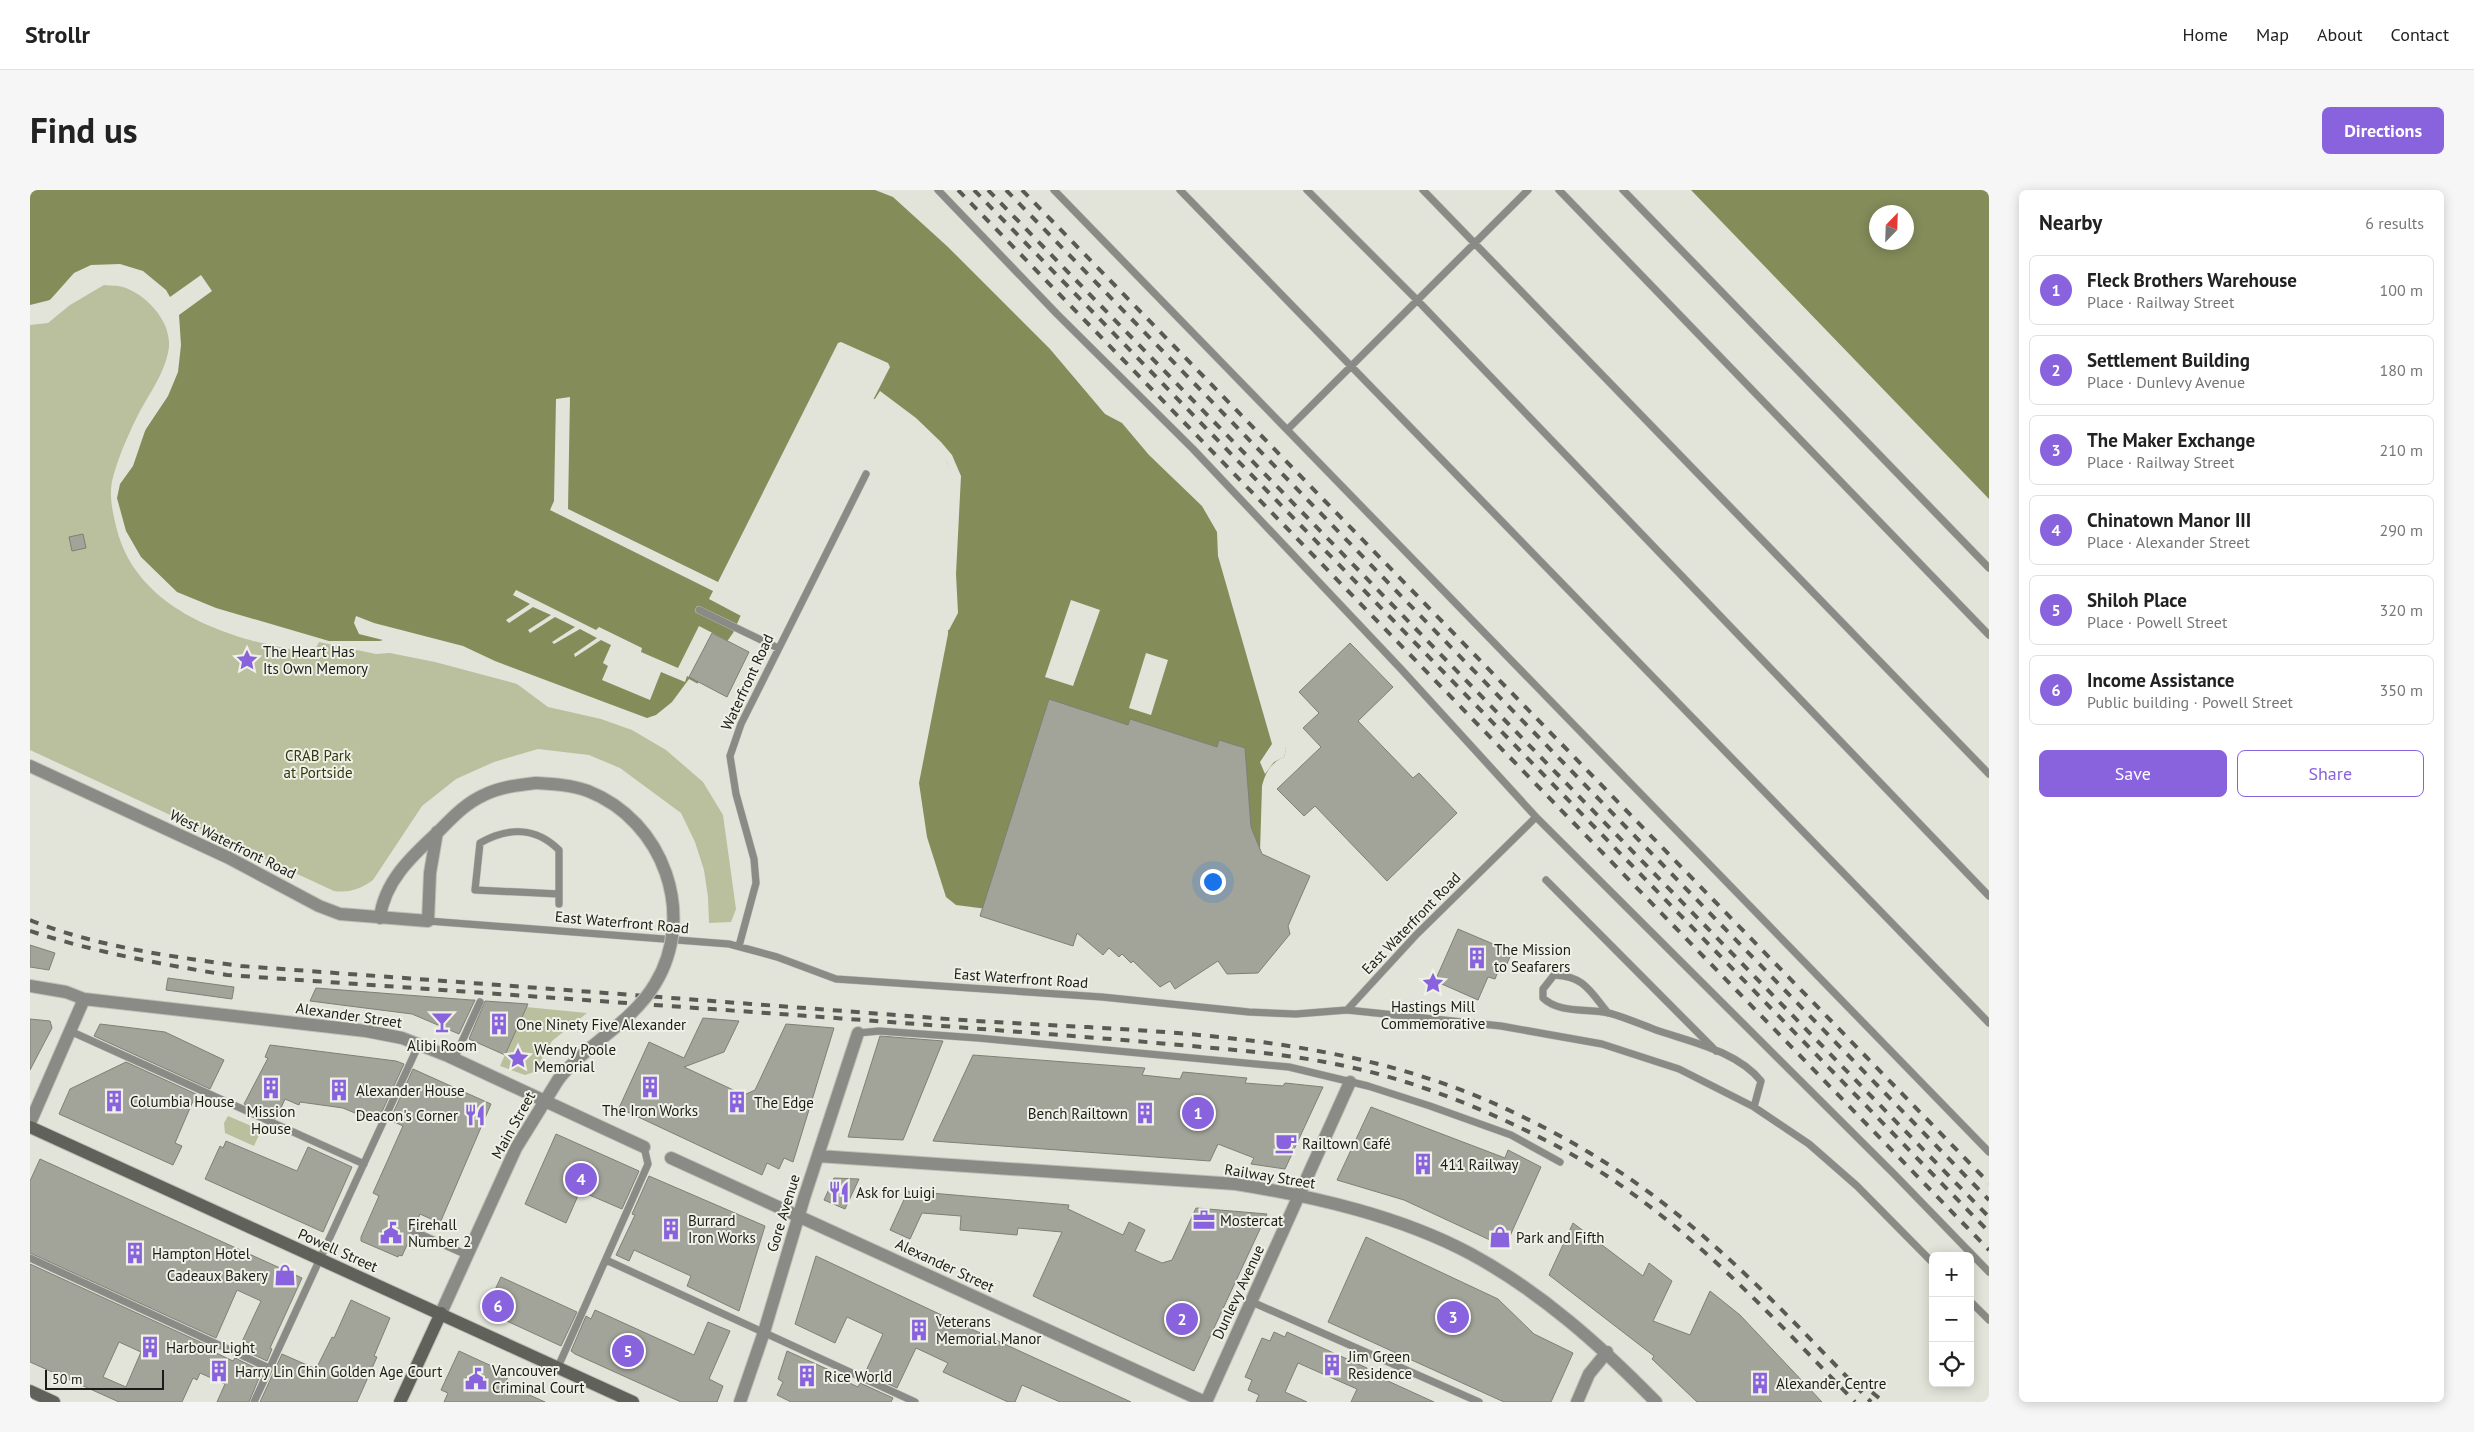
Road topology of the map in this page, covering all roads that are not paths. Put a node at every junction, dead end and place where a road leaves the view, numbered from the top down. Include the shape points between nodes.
1 (938, 190) edge
2 (1054, 190) edge
3 (1180, 190) edge
4 (1307, 190) edge
5 (1423, 190) edge
6 (1528, 190) edge
7 (1558, 190) edge
8 (1623, 190) edge
9 (1475, 243) junction
10 (1418, 302) junction
11 (1351, 365) junction
12 (1288, 429) junction
13 (866, 474) dead end
14 (1989, 568) edge
15 (699, 610) dead end
16 (1989, 634) edge
17 (778, 648) junction
18 (30, 766) edge
19 (1989, 774) edge
20 (1536, 817) junction
21 (437, 832) junction
22 (1546, 880) dead end
23 (559, 894) junction
24 (1989, 896) edge
25 (559, 904) dead end
26 (380, 918) junction
27 (428, 921) junction
28 (739, 946) junction
29 (30, 986) edge
30 (84, 999) junction
31 (480, 1002) dead end
32 (1347, 1010) junction
33 (1608, 1013) junction
34 (1989, 1023) edge
35 (70, 1031) junction
36 (858, 1033) joint
37 (418, 1044) junction
38 (1718, 1052) junction
39 (454, 1058) junction
40 (1350, 1082) junction
41 (544, 1101) junction
42 (1754, 1106) junction
43 (30, 1123) edge
44 (30, 1127) edge
45 (644, 1147) joint
46 (1989, 1152) edge
47 (818, 1156) junction
48 (671, 1158) dead end
49 (1560, 1162) dead end
50 (364, 1164) junction
51 (1301, 1196) junction
52 (799, 1215) junction
53 (413, 1231) dead end
54 (467, 1255) junction
55 (30, 1258) edge
56 (1929, 1259) edge
57 (320, 1260) junction
58 (606, 1260) junction
59 (1989, 1272) edge
60 (1252, 1302) junction
61 (1974, 1305) edge
62 (440, 1314) junction
63 (1989, 1320) edge
64 (764, 1332) junction
65 (1607, 1352) junction
66 (269, 1368) junction
67 (558, 1368) junction
68 (30, 1391) edge
69 (54, 1402) edge
70 (254, 1402) edge
71 (400, 1402) edge
72 (633, 1402) edge
73 (740, 1402) edge
74 (916, 1402) edge
75 (1205, 1402) edge
76 (1479, 1402) edge
77 (1576, 1402) edge
78 (1656, 1402) edge

1 - 20 lane via 1193,449
2 - 12 lane
3 - 11 lane
4 - 10 lane
5 - 9 lane
6 - 9 lane
7 - 16 lane
8 - 14 lane
9 - 10 lane
9 - 19 lane
10 - 11 lane
10 - 24 lane
11 - 12 lane
11 - 34 lane
12 - 46 lane
13 - 17 lane, Waterfront Road
15 - 17 lane
17 - 28 lane, Waterfront Road via 741,724 730,756 736,794 754,859 756,883
18 - 26 street, West Waterfront Road via 229,858 319,906 340,914
20 - 32 lane, East Waterfront Road via 1416,935
20 - 59 lane
21 - 26 street, Main Street via 420,846 398,875
21 - 27 street via 430,873
21 - 41 street, Main Street, bridge via 463,808 497,790 536,783 572,786 616,806 642,828 660,856 674,907 673,932 650,992 630,1014 582,1054
22 - 38 lane
23 - 23 lane via 559,850 548,839 513,831 480,843 475,890
23 - 25 lane
26 - 27 street, West Waterfront Road
27 - 28 lane, East Waterfront Road
28 - 32 lane, East Waterfront Road via 836,978 1102,997 1249,1012 1296,1014
29 - 30 street, Alexander Street via 66,992
30 - 35 street
30 - 37 street, Alexander Street via 366,1031
31 - 39 lane
32 - 42 lane via 1501,1026 1602,1044 1679,1069
33 - 33 lane via 1583,983 1570,976 1554,975 1543,989 1543,998 1550,1004
33 - 38 lane
35 - 43 street
35 - 50 lane
36 - 40 lane via 879,1031 978,1038 1289,1067
36 - 47 street, Gore Avenue
37 - 39 street, Alexander Street
37 - 50 lane
38 - 42 lane via 1754,1072 1761,1081
39 - 41 street, Alexander Street
40 - 49 lane via 1511,1135
40 - 51 street, Dunlevy Avenue
41 - 45 street, Alexander Street
41 - 54 street, Main Street via 516,1148
42 - 56 lane via 1816,1150 1857,1186
44 - 57 main road, Powell Street
45 - 58 lane via 648,1164
47 - 51 street, Railway Street via 1236,1184
47 - 52 street, Gore Avenue
48 - 52 street, Alexander Street
50 - 57 lane
51 - 60 street, Dunlevy Avenue
51 - 65 street, Railway Street via 1391,1221 1469,1253 1545,1302
52 - 64 street, Gore Avenue
52 - 75 street, Alexander Street
53 - 54 lane
54 - 62 street, Main Street
55 - 66 lane
57 - 62 main road, Powell Street
57 - 66 lane
58 - 64 lane
58 - 67 lane
60 - 75 street, Dunlevy Avenue
60 - 76 lane
61 - 63 lane
62 - 67 main road, Powell Street
62 - 71 main road, Main Street
64 - 73 street, Gore Avenue
64 - 74 lane
65 - 77 street via 1589,1374
65 - 78 street, Railway Street
66 - 70 lane
67 - 72 main road, Powell Street
68 - 69 main road

